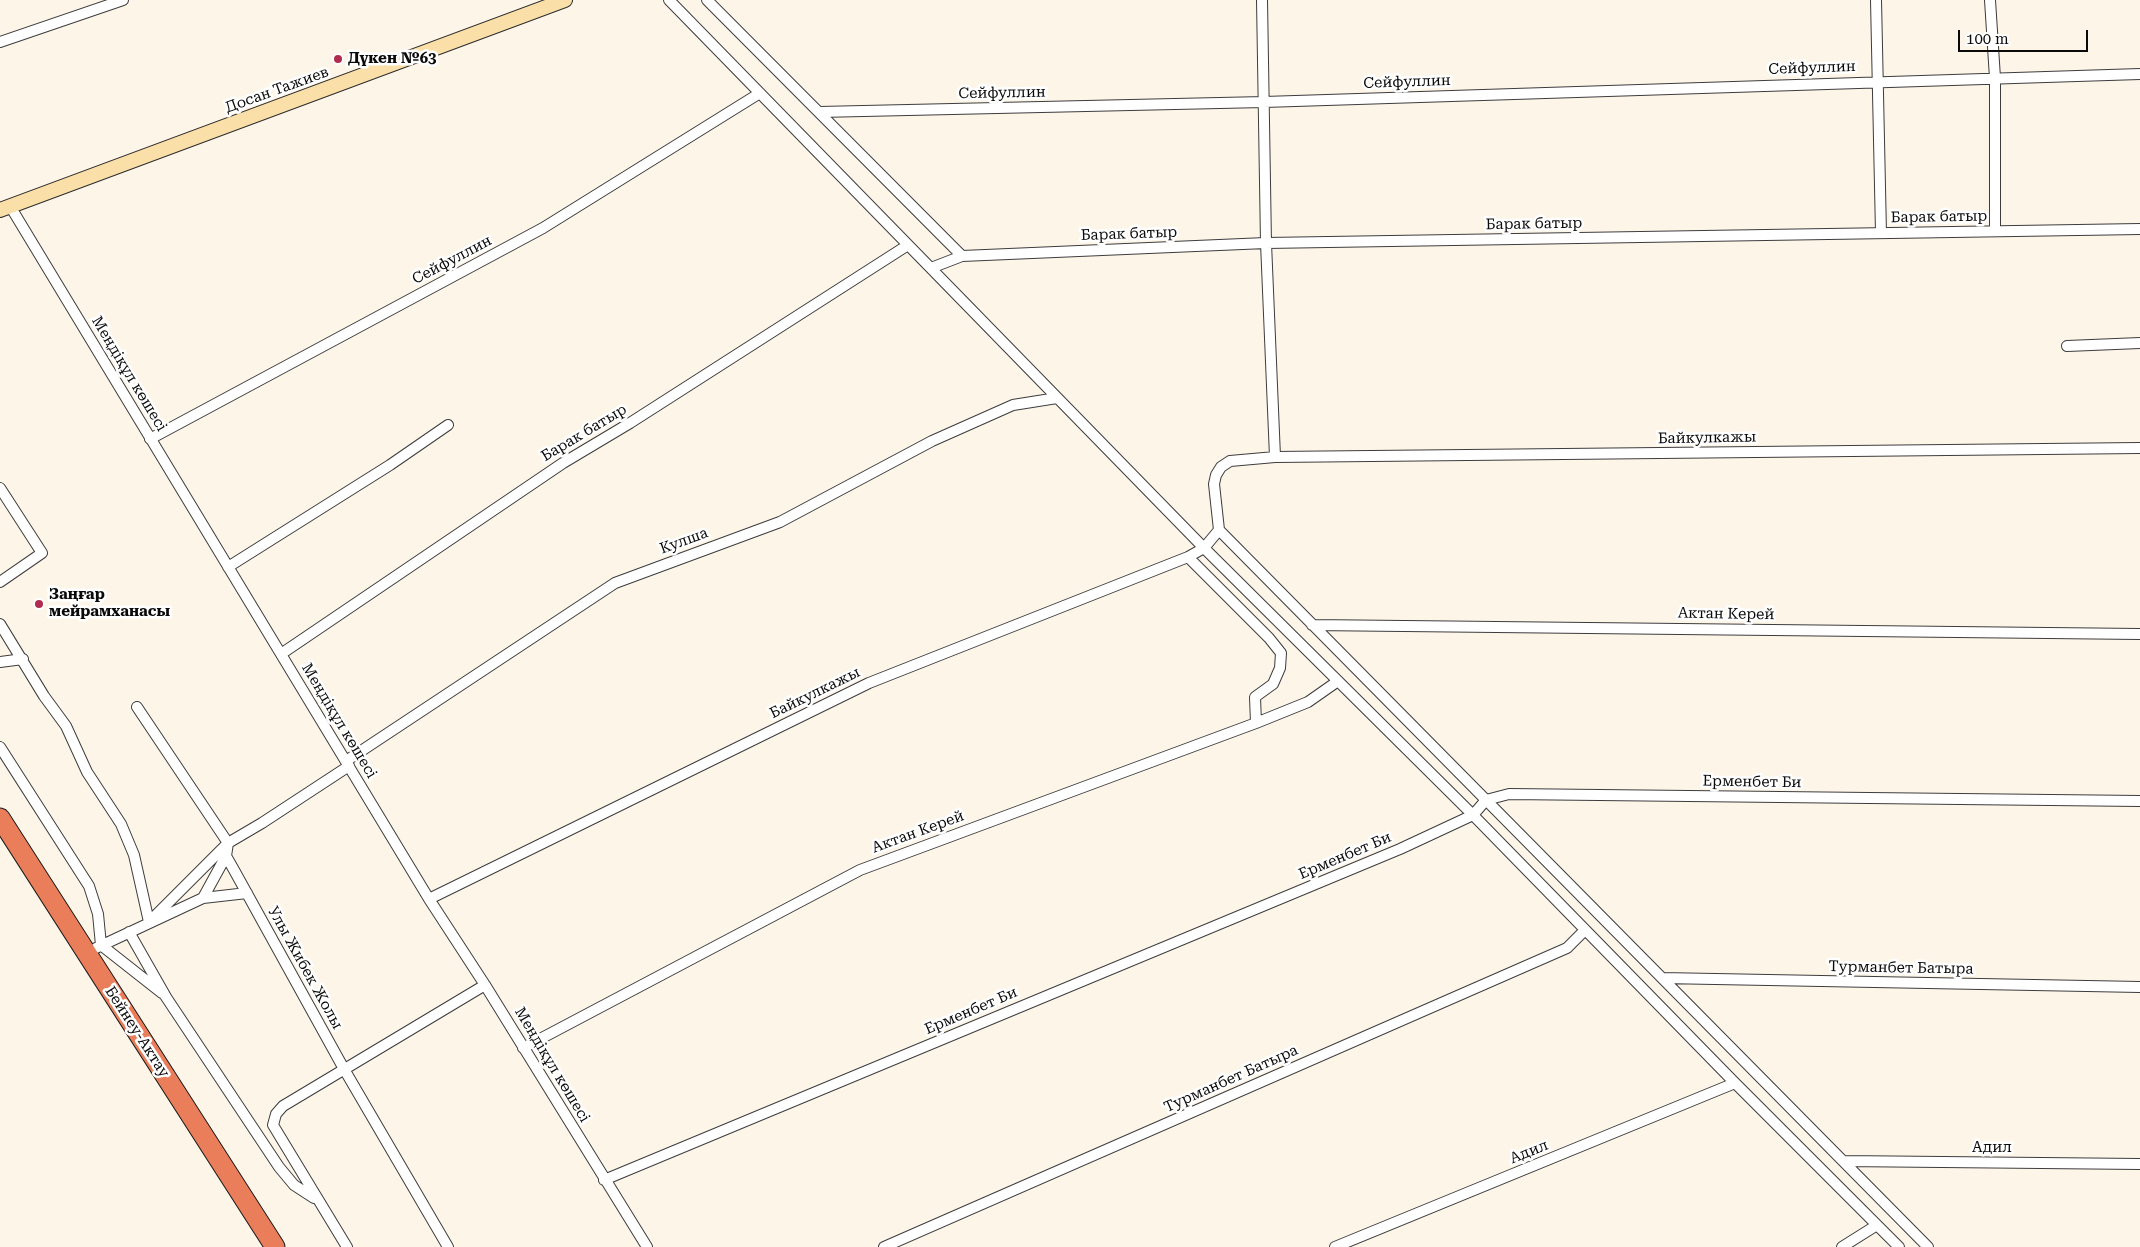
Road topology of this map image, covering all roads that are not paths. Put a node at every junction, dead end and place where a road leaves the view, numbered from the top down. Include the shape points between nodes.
1 (123, 0) edge
2 (565, 0) edge
3 (669, 0) edge
4 (707, 0) edge
5 (1262, 0) edge
6 (1876, 0) edge
7 (1990, 0) edge
8 (0, 42) edge
9 (2140, 74) edge
10 (1996, 78) junction
11 (1877, 81) junction
12 (760, 93) junction
13 (1264, 102) junction
14 (819, 112) junction
15 (5, 208) edge
16 (2140, 228) edge
17 (1995, 231) junction
18 (1881, 233) junction
19 (1266, 244) junction
20 (908, 245) junction
21 (962, 256) junction
22 (931, 268) junction
23 (2140, 343) edge
24 (2066, 346) dead end
25 (1057, 398) junction
26 (448, 425) dead end
27 (150, 439) junction
28 (2140, 448) edge
29 (1275, 457) junction
30 (0, 488) edge
31 (1219, 530) junction
32 (1204, 548) junction
33 (1188, 557) junction
34 (228, 567) junction
35 (0, 582) edge
36 (0, 624) edge
37 (1312, 624) junction
38 (2140, 634) edge
39 (281, 654) junction
40 (23, 660) junction
41 (0, 662) edge
42 (1338, 681) junction
43 (137, 707) dead end
44 (1256, 723) junction
45 (0, 747) edge
46 (347, 764) junction
47 (1486, 800) junction
48 (2140, 800) edge
49 (1473, 815) junction
50 (0, 818) edge
51 (228, 843) junction
52 (226, 856) junction
53 (246, 893) junction
54 (203, 898) junction
55 (430, 899) junction
56 (149, 922) junction
57 (1584, 931) junction
58 (129, 932) junction
59 (94, 949) junction
60 (1662, 978) junction
61 (485, 985) junction
62 (2140, 987) edge
63 (166, 997) junction
64 (524, 1048) junction
65 (344, 1069) junction
66 (1735, 1084) junction
67 (1843, 1161) junction
68 (2140, 1164) edge
69 (604, 1180) junction
70 (317, 1200) junction
71 (1877, 1225) junction
72 (275, 1247) edge
73 (347, 1247) edge
74 (448, 1247) edge
75 (647, 1247) edge
76 (884, 1247) edge
77 (1335, 1247) edge
78 (1842, 1247) edge
79 (1899, 1247) edge
80 (1928, 1247) edge

1 - 8 street
2 - 15 street, Досан Тажиев
3 - 12 street
4 - 14 street
5 - 13 street
6 - 11 street
7 - 10 street
9 - 10 street, Сейфуллин
10 - 11 street, Сейфуллин
10 - 17 street
11 - 13 street, Сейфуллин
11 - 18 street
12 - 20 street
12 - 27 street, Сейфуллин via 543,228
13 - 14 street, Сейфуллин
13 - 19 street
14 - 21 street
15 - 27 street, Меңдіқұл көшесі
16 - 17 street, Барак батыр
17 - 18 street, Барак батыр
18 - 19 street, Барак батыр
19 - 21 street, Барак батыр
19 - 29 street
20 - 22 street
20 - 39 street, Барак батыр via 563,463
21 - 22 street, Барак батыр
22 - 25 street
23 - 24 street
25 - 32 street
25 - 46 street, Кулша via 1013,404 932,441 780,522 615,583
26 - 34 street
27 - 34 street, Меңдіқұл көшесі
28 - 29 street, Байкулкажы
29 - 31 street, Байкулкажы via 1230,461 1221,467 1214,484
30 - 35 street via 42,553
31 - 32 street, Байкулкажы
31 - 37 street
32 - 33 street, Байкулкажы
32 - 42 street
33 - 44 street via 1281,653 1280,668 1273,684 1255,697
33 - 55 street, Байкулкажы via 869,683
34 - 39 street, Меңдіқұл көшесі
36 - 40 street
37 - 38 street, Актан Керей
37 - 47 street
39 - 46 street, Меңдіқұл көшесі
40 - 41 street
40 - 56 street via 66,726 87,772 121,824 134,855
42 - 44 street, Актан Керей via 1308,702
42 - 49 street
43 - 51 street
44 - 64 street, Актан Керей via 860,870
45 - 59 street via 89,886 98,914
46 - 51 street, Кулша
46 - 55 street, Меңдіқұл көшесі
47 - 48 street, Ерменбет Би via 1509,794
47 - 49 street, Ерменбет Би
47 - 60 street
49 - 57 street
49 - 69 street, Ерменбет Би via 1391,853
50 - 59 highway, Бейнеу-Актау
51 - 52 street
51 - 56 street, Кулша
52 - 53 street, Улы Жибек Жолы
52 - 54 street
53 - 54 street
53 - 65 street, Улы Жибек Жолы
54 - 56 street
55 - 61 street, Меңдіқұл көшесі
56 - 58 street
57 - 66 street
57 - 76 street, Турманбет Батыра via 1566,948
58 - 59 street
58 - 63 street
59 - 63 street
59 - 72 highway, Бейнеу-Актау
60 - 62 street, Турманбет Батыра
60 - 67 street
61 - 64 street, Меңдіқұл көшесі
61 - 65 street
63 - 70 street via 279,1167 294,1185
64 - 69 street, Меңдіқұл көшесі
65 - 70 street via 283,1106 274,1119 273,1125
65 - 74 street, Улы Жибек Жолы
66 - 71 street
66 - 77 street, Адил
67 - 68 street, Адил
67 - 80 street
69 - 75 street, Меңдіқұл көшесі
70 - 73 street
71 - 78 street
71 - 79 street

